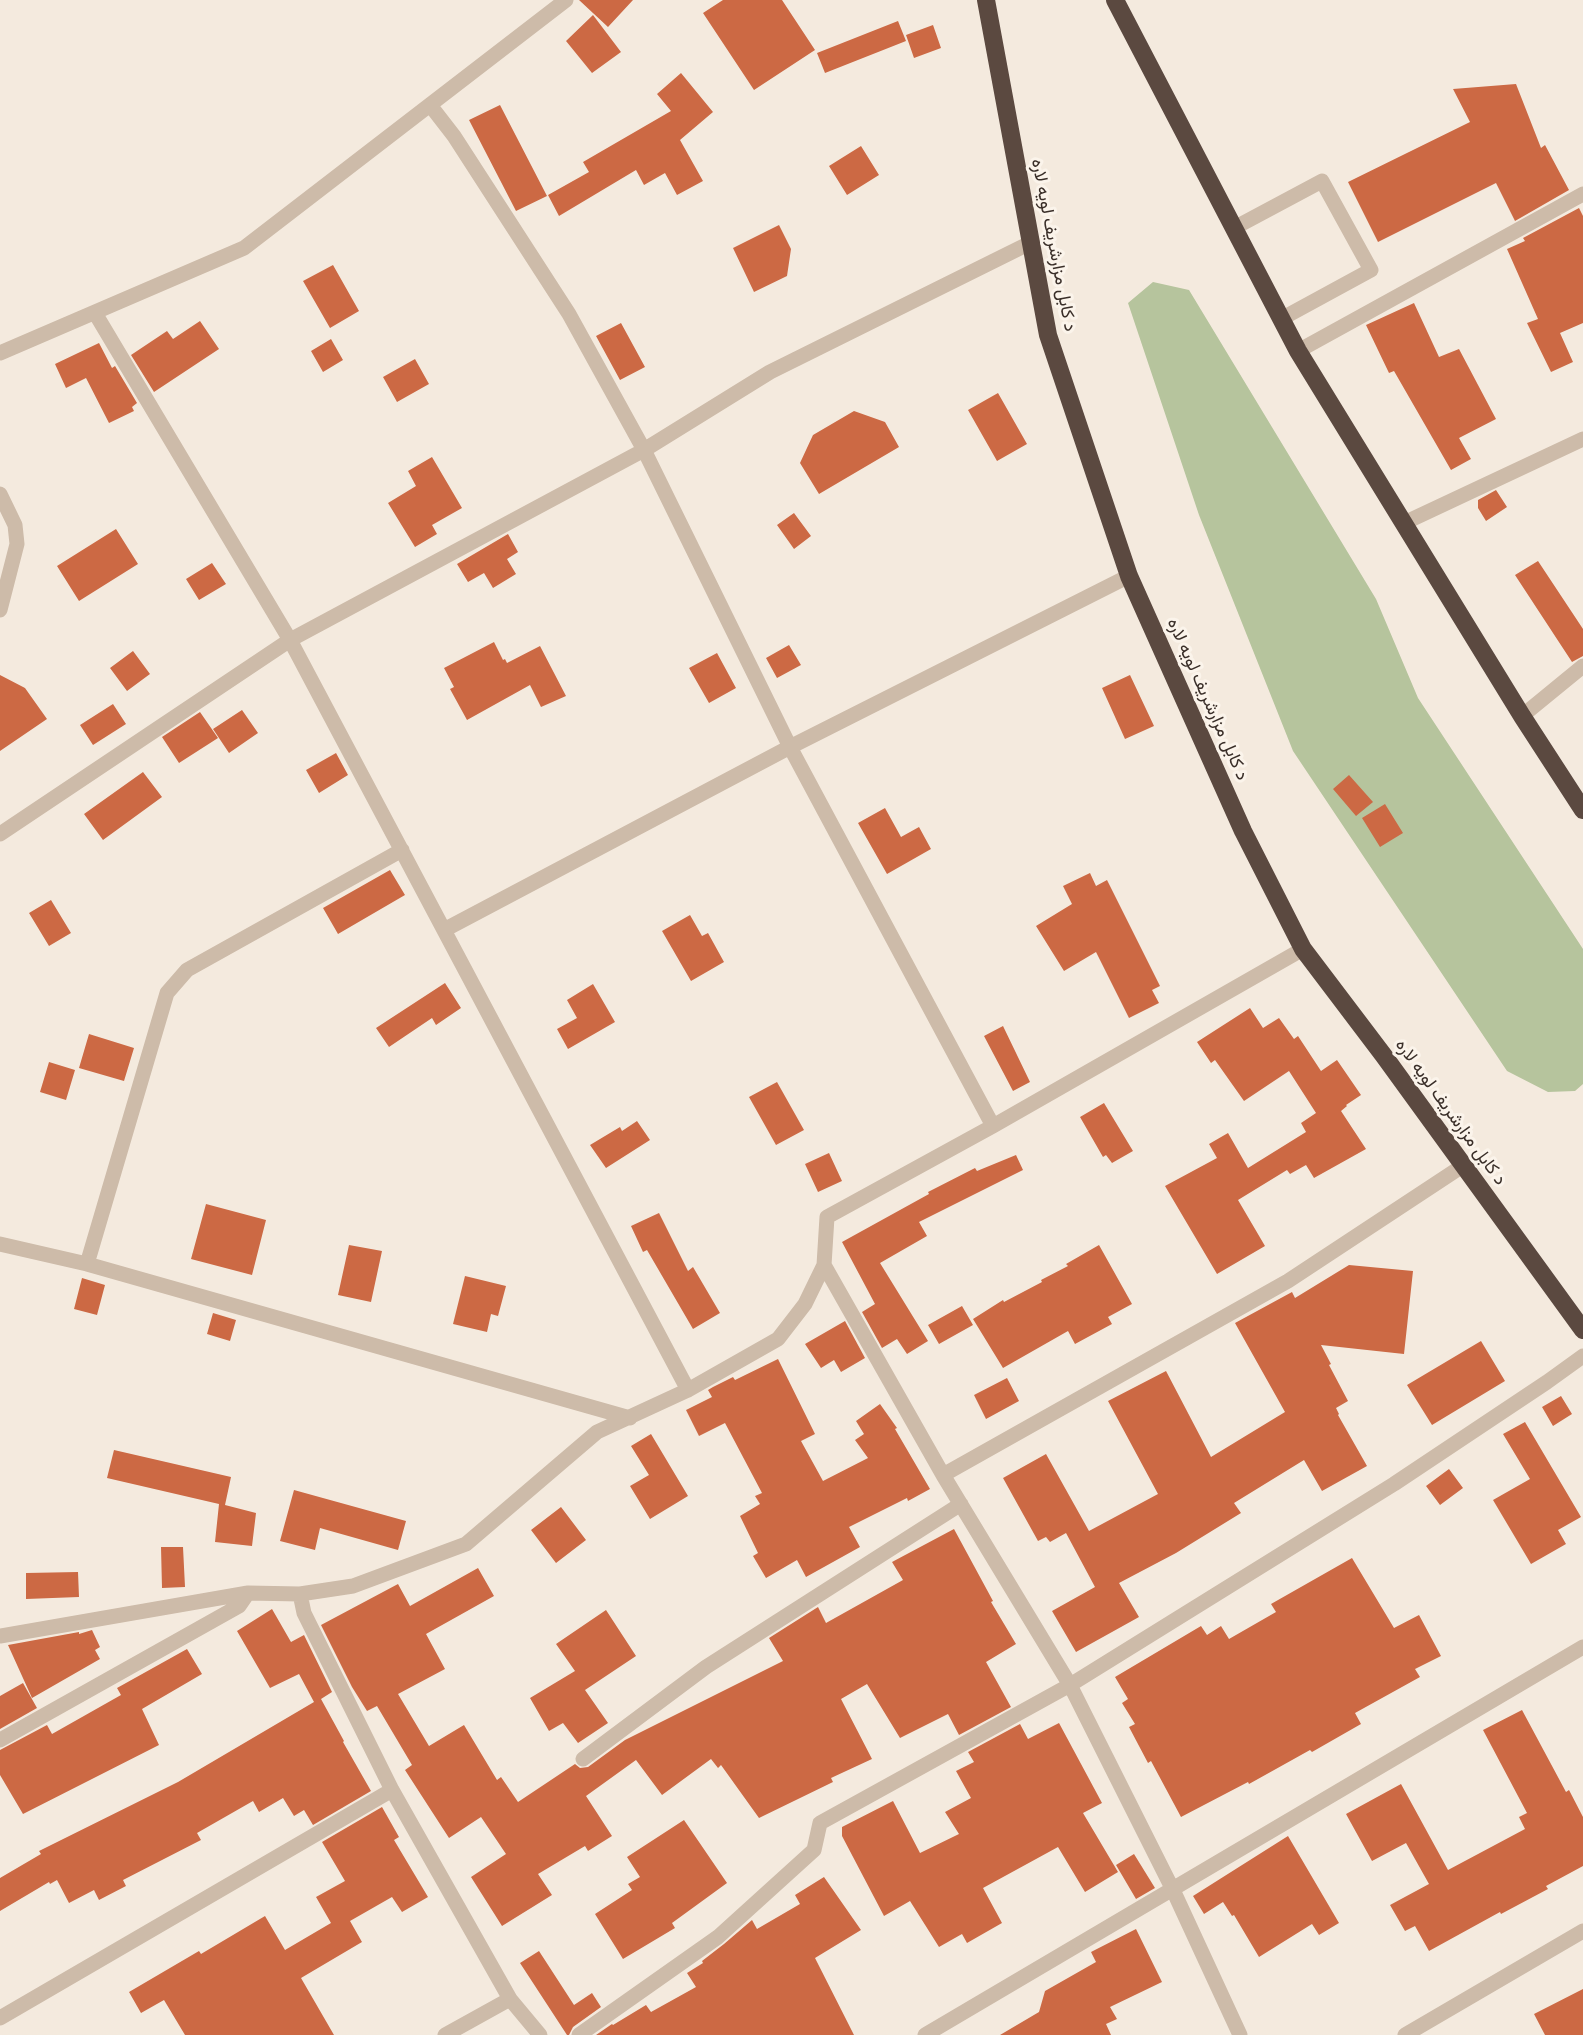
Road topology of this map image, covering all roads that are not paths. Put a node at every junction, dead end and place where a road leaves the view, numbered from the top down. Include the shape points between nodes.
1 (566, 0) edge
2 (986, 0) edge
3 (1114, 0) edge
4 (430, 105) junction
5 (1583, 194) edge
6 (1234, 228) junction
7 (1032, 242) junction
8 (95, 313) junction
9 (1281, 319) junction
10 (1298, 351) junction
11 (0, 354) edge
12 (1583, 439) edge
13 (644, 450) junction
14 (0, 494) edge
15 (1404, 523) junction
16 (1130, 576) junction
17 (0, 610) edge
18 (290, 640) junction
19 (1583, 666) edge
20 (1522, 716) junction
21 (790, 747) junction
22 (1583, 810) edge
23 (0, 834) edge
24 (402, 850) junction
25 (444, 930) junction
26 (1303, 949) junction
27 (993, 1126) junction
28 (1464, 1166) junction
29 (0, 1244) edge
30 (87, 1264) junction
31 (824, 1264) junction
32 (1583, 1330) edge
33 (1583, 1356) edge
34 (688, 1390) junction
35 (630, 1418) junction
36 (943, 1475) junction
37 (961, 1504) junction
38 (248, 1593) junction
39 (300, 1594) junction
40 (0, 1636) edge
41 (1583, 1647) edge
42 (1070, 1685) junction
43 (0, 1740) edge
44 (583, 1759) dead end
45 (392, 1790) junction
46 (1173, 1890) junction
47 (1583, 1931) edge
48 (510, 1999) junction
49 (0, 2019) edge
50 (445, 2035) edge
51 (540, 2035) edge
52 (579, 2035) edge
53 (925, 2035) edge
54 (1240, 2035) edge
55 (1405, 2035) edge

1 - 4 street
2 - 7 highway, د کابل مزارشریف لویه لاره
3 - 6 highway
4 - 8 street via 244,248
4 - 13 street via 569,314
5 - 10 street
6 - 9 highway
6 - 9 street via 1322,181 1371,270
7 - 13 street via 770,372
7 - 16 highway, د کابل مزارشریف لویه لاره via 1048,335
8 - 11 street
8 - 18 street
9 - 10 highway
10 - 15 highway
12 - 15 street
13 - 18 street
13 - 21 street
14 - 17 street via 15,525 17,544
15 - 20 highway
16 - 21 street
16 - 26 highway, د کابل مزارشریف لویه لاره via 1243,831
18 - 23 street
18 - 24 street
19 - 20 street
20 - 22 highway
21 - 25 street
21 - 27 street
24 - 25 street
24 - 30 street via 187,970 166,993
25 - 34 street
26 - 27 street
26 - 28 highway, د کابل مزارشریف لویه لاره
27 - 31 street via 827,1217
28 - 32 highway, د کابل مزارشریف لویه لاره
28 - 36 street via 1288,1281
29 - 30 street
30 - 35 street
31 - 34 street via 805,1304 778,1339
31 - 36 street
33 - 42 street via 1394,1484
34 - 35 street
35 - 39 street via 597,1432 466,1544 353,1586
36 - 37 street
37 - 42 street
37 - 44 street via 706,1667
38 - 39 street
38 - 40 street
38 - 43 street via 239,1606
39 - 45 street via 304,1613
41 - 46 street
42 - 46 street
42 - 52 street via 820,1822 814,1850 718,1937
45 - 48 street
45 - 49 street
46 - 53 street
46 - 54 street
47 - 55 street
48 - 50 street
48 - 51 street

